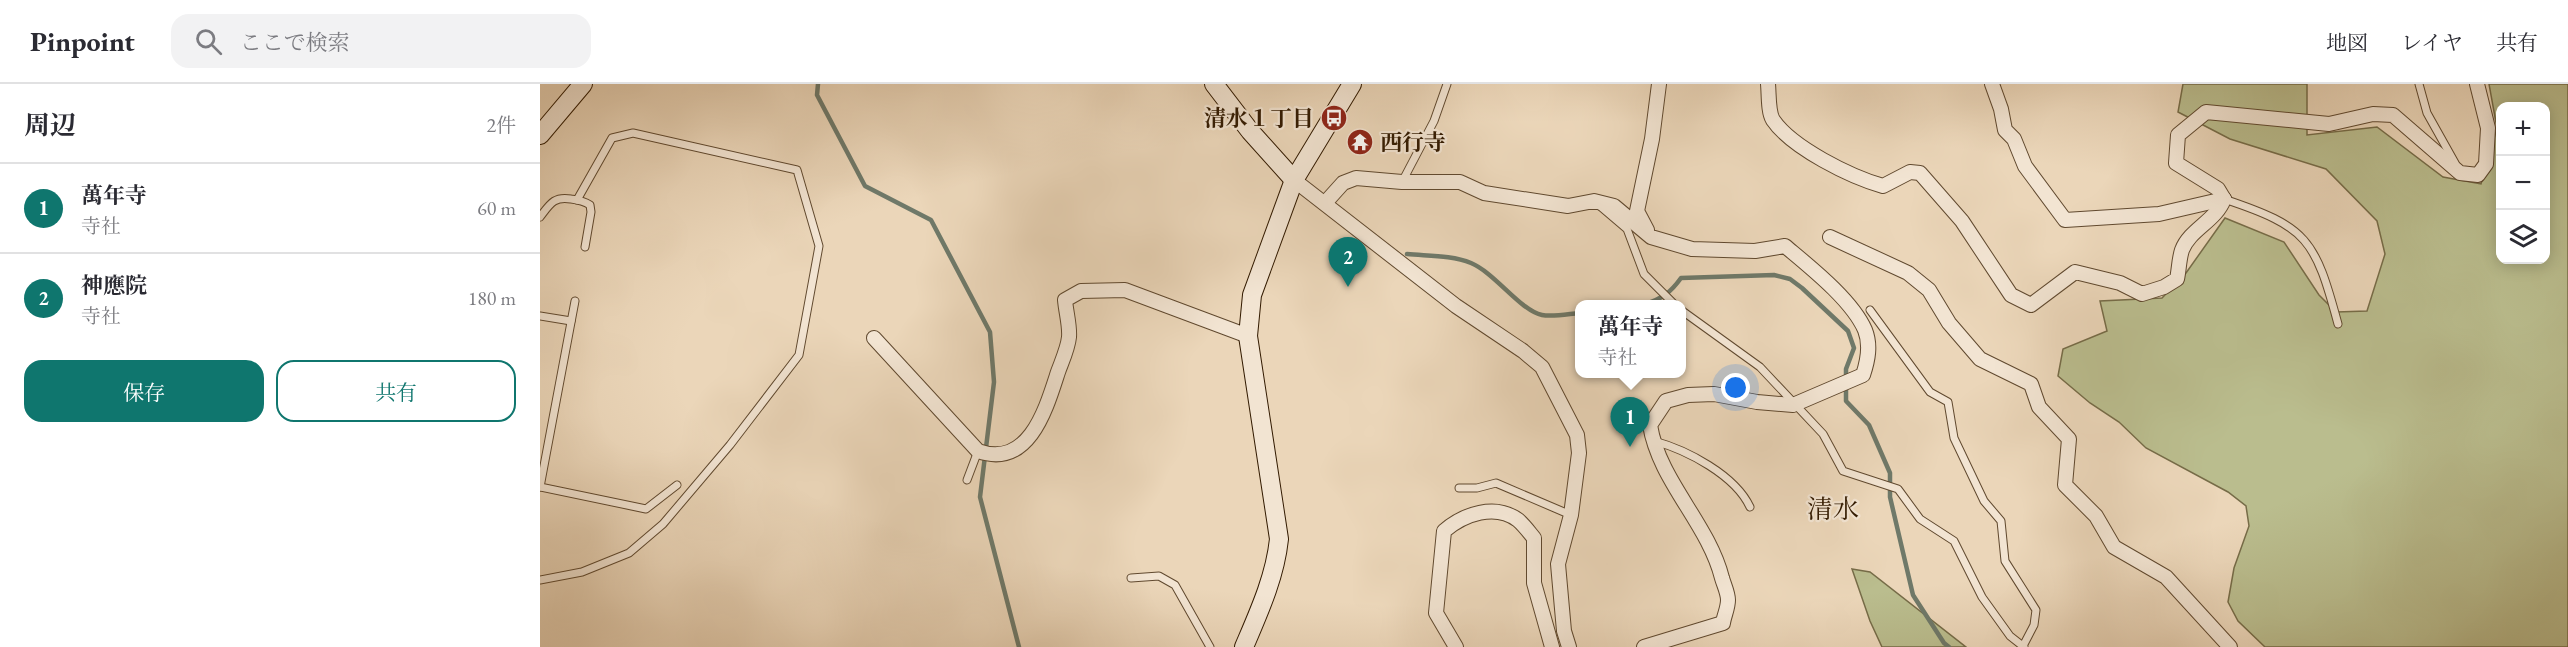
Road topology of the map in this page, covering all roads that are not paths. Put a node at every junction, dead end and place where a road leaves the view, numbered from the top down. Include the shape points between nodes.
1 (582, 84) edge
2 (1214, 84) edge
3 (1352, 84) edge
4 (1447, 84) edge
5 (1659, 84) edge
6 (1768, 84) edge
7 (1992, 84) edge
8 (2419, 84) edge
9 (2477, 84) edge
10 (540, 135) edge
11 (2460, 173) junction
12 (1294, 180) junction
13 (1402, 182) junction
14 (2224, 199) junction
15 (577, 200) junction
16 (1594, 201) junction
17 (1325, 203) junction
18 (540, 217) edge
19 (1651, 237) junction
20 (1830, 237) dead end
21 (585, 248) dead end
22 (1670, 300) edge
23 (575, 302) dead end
24 (1870, 310) dead end
25 (1686, 314) edge
26 (540, 316) edge
27 (571, 321) junction
28 (2338, 324) dead end
29 (1248, 336) junction
30 (874, 338) dead end
31 (1793, 405) junction
32 (1653, 441) junction
33 (984, 453) junction
34 (968, 480) dead end
35 (677, 484) dead end
36 (540, 487) edge
37 (1459, 488) dead end
38 (1750, 507) dead end
39 (1571, 515) junction
40 (1131, 578) dead end
41 (540, 580) edge
42 (2024, 646) edge
43 (1210, 647) edge
44 (1244, 647) edge
45 (1456, 647) edge
46 (1552, 647) edge
47 (1569, 647) edge
48 (1644, 647) edge
49 (2230, 647) edge

1 - 10 street
2 - 12 street
3 - 12 street
4 - 13 lane via 1434,121
5 - 19 street via 1637,211
6 - 14 street via 1772,118 1791,140 1859,179 1883,186 1910,172 1920,173 1962,221 2011,295 2031,305 2075,272 2120,283 2142,294 2164,287 2177,279 2182,249 2220,211
7 - 14 street via 2005,130 2014,139 2025,166 2066,220 2159,214
8 - 11 lane via 2427,113
9 - 11 street via 2488,128 2486,164 2478,175
11 - 14 street via 2393,115 2373,114 2329,124 2206,112 2178,135 2176,163 2218,189
12 - 17 street
12 - 29 street via 1258,273
13 - 16 street via 1460,182 1484,193 1568,206
13 - 17 street via 1356,177 1343,183
14 - 28 lane via 2268,213 2290,226 2311,247 2324,273
15 - 18 lane via 553,200
15 - 21 lane via 590,205
15 - 41 lane via 612,138 633,133 797,170 819,246 799,355 730,445 663,524 628,553 582,572
16 - 19 street via 1614,206
16 - 22 lane via 1627,229 1644,274
17 - 39 street via 1455,306 1542,367 1576,435 1579,453
19 - 31 street via 1692,249 1755,251 1785,246 1819,273 1866,332 1869,356 1863,375
20 - 49 street via 1908,273 1929,290 1949,323 1980,359 2031,384 2039,407 2069,439 2065,485 2096,516 2114,547 2166,577
23 - 27 lane
24 - 42 lane via 1930,392 1948,402 1954,438 1984,501 2001,521 2005,561 2036,610 2034,626
25 - 31 lane via 1760,367
26 - 27 lane
27 - 36 lane
29 - 33 street via 1125,290 1081,291 1065,300 1069,337 1045,412 1028,441 1006,454
29 - 44 street via 1279,539 1261,608
30 - 33 street
31 - 32 street via 1713,394 1677,398 1666,401 1650,425
31 - 42 lane via 1822,434 1844,471 1898,489 1920,519 1954,541 1982,597 2010,636
32 - 38 lane via 1674,447 1725,477 1744,493
32 - 48 street via 1720,567 1728,599 1723,623
33 - 34 lane
35 - 36 lane via 646,508
37 - 39 lane via 1496,483
39 - 47 street via 1558,564
40 - 43 lane via 1159,576 1175,585
45 - 46 street via 1436,613 1444,531 1467,516 1497,510 1518,520 1534,538 1534,583

